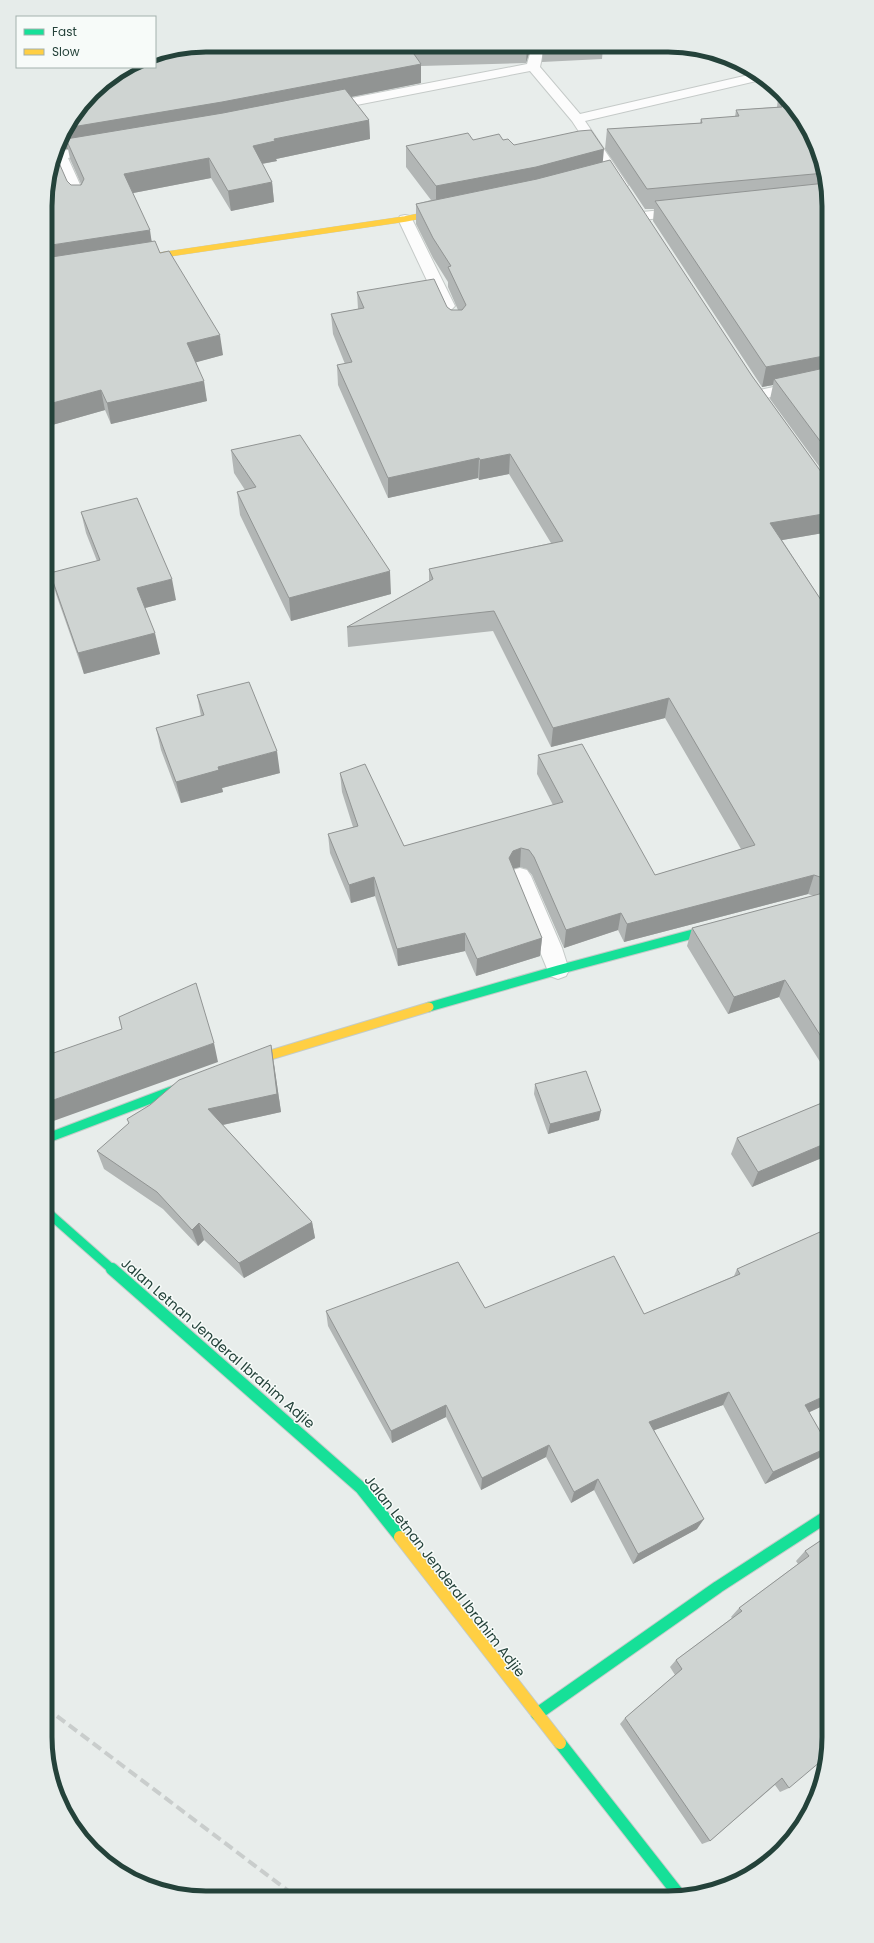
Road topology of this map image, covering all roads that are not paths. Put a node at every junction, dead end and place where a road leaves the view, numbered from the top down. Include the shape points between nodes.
1 (538, 52) edge
2 (532, 67) junction
3 (754, 78) edge
4 (317, 109) edge
5 (577, 119) junction
6 (115, 146) edge
7 (61, 155) edge
8 (59, 158) edge
9 (80, 200) edge
10 (635, 206) junction
11 (451, 210) edge
12 (696, 210) edge
13 (405, 219) junction
14 (650, 229) edge
15 (131, 260) edge
16 (452, 319) edge
17 (814, 383) edge
18 (757, 395) edge
19 (520, 876) dead end
20 (725, 926) edge
21 (558, 970) junction
22 (234, 1067) edge
23 (198, 1081) edge
24 (52, 1136) edge
25 (52, 1216) edge
26 (822, 1519) edge
27 (537, 1714) junction
28 (676, 1891) edge

1 - 2 street
2 - 4 street
2 - 5 street
3 - 5 street
5 - 10 street via 609,174
6 - 7 street
8 - 9 street
10 - 12 street
10 - 14 street
11 - 13 main road
13 - 15 main road
13 - 16 street
17 - 18 street
19 - 21 street
20 - 21 main road
21 - 22 main road via 273,1053
23 - 24 main road
25 - 27 main road, Jalan Letnan Jenderal Ibrahim Adjie via 361,1488
26 - 27 main road via 770,1550
27 - 28 main road, Jalan Letnan Jenderal Ibrahim Adjie

